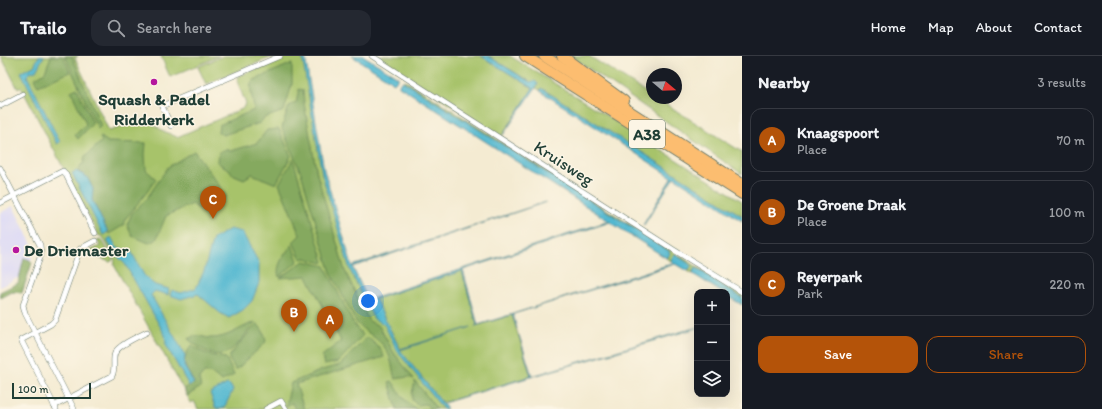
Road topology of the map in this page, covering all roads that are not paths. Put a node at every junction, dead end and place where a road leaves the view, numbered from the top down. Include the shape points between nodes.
1 (280, 56) edge
2 (372, 56) edge
3 (525, 56) edge
4 (544, 56) edge
5 (562, 56) edge
6 (22, 94) dead end
7 (0, 106) edge
8 (650, 124) junction
9 (171, 126) dead end
10 (0, 168) edge
11 (742, 184) edge
12 (742, 194) edge
13 (15, 196) junction
14 (0, 204) edge
15 (95, 233) dead end
16 (95, 241) dead end
17 (742, 292) edge
18 (34, 332) junction
19 (147, 332) dead end
20 (68, 398) junction
21 (55, 407) edge
22 (74, 409) edge
23 (266, 409) edge
24 (286, 409) edge

1 - 9 street via 162,106
2 - 17 street, Kruisweg
3 - 12 highway, A38
4 - 8 highway, A38
5 - 8 highway, A38 via 648,118
6 - 7 street
8 - 11 highway, A38
10 - 13 street
13 - 14 street
13 - 15 street via 63,171
13 - 18 street via 40,245 40,255 23,306
16 - 18 street via 80,249 55,320
18 - 20 street
18 - 21 street via 21,340
19 - 20 street via 119,348 115,354 112,376
20 - 21 street
20 - 22 street
23 - 24 street via 281,401

